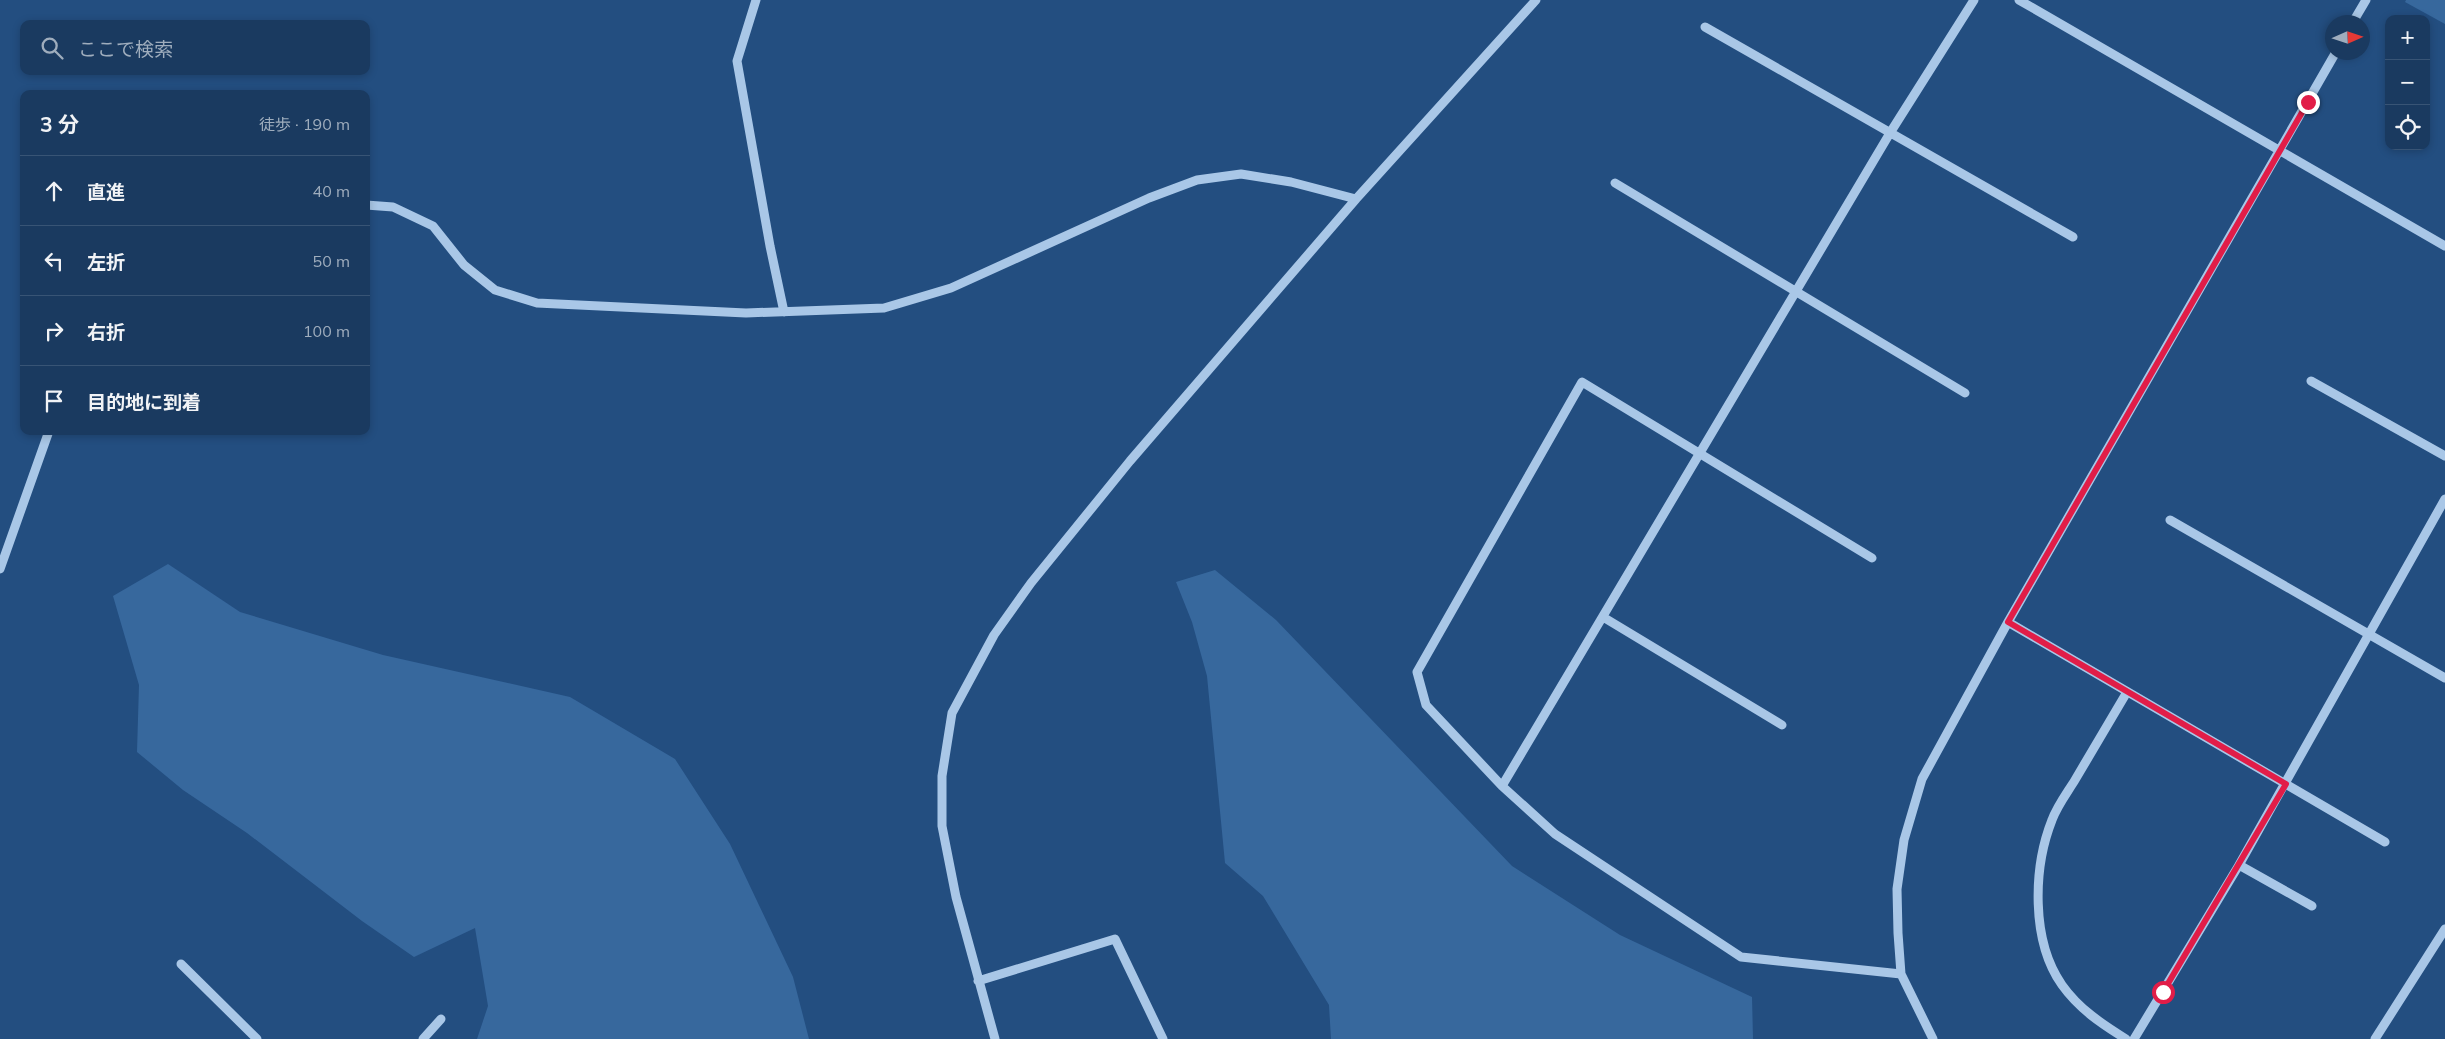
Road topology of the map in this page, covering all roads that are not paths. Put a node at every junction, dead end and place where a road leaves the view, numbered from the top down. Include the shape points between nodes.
1 (756, 0) edge
2 (1536, 0) edge
3 (1974, 0) edge
4 (2020, 0) edge
5 (2366, 0) edge
6 (2357, 15) edge
7 (1705, 27) dead end
8 (2332, 60) edge
9 (1890, 132) junction
10 (2280, 152) junction
11 (1615, 183) dead end
12 (1356, 199) junction
13 (370, 205) edge
14 (2073, 237) dead end
15 (2445, 246) edge
16 (1797, 292) junction
17 (784, 312) junction
18 (2311, 380) dead end
19 (1965, 393) dead end
20 (47, 435) edge
21 (1700, 454) junction
22 (2445, 456) edge
23 (2445, 499) edge
24 (2170, 520) dead end
25 (1872, 558) dead end
26 (0, 569) edge
27 (1603, 617) junction
28 (2008, 622) junction
29 (2369, 634) junction
30 (2445, 678) edge
31 (2127, 692) junction
32 (1782, 725) dead end
33 (2286, 784) junction
34 (1502, 786) junction
35 (2384, 842) dead end
36 (2239, 865) junction
37 (2312, 906) dead end
38 (2445, 929) edge
39 (181, 964) dead end
40 (1901, 974) junction
41 (978, 981) junction
42 (441, 1019) dead end
43 (257, 1039) edge
44 (423, 1039) edge
45 (995, 1039) edge
46 (1163, 1039) edge
47 (1933, 1039) edge
48 (2126, 1039) edge
49 (2134, 1039) edge
50 (2375, 1039) edge

1 - 17 street via 736,61
2 - 12 street
3 - 9 street
4 - 10 street
5 - 6 street
7 - 9 street
8 - 10 street
9 - 14 street
9 - 16 street
10 - 15 street
10 - 28 street
11 - 16 street
12 - 17 street via 1291,182 1242,174 1197,180 1149,198 951,288 884,308
12 - 41 street via 1130,462 1031,583 999,628 952,713 942,776 942,826
13 - 17 street via 393,207 433,226 464,265 495,290 537,303
16 - 19 street
16 - 21 street
18 - 22 street
20 - 26 street
21 - 25 street
21 - 27 street
21 - 34 street via 1582,382 1417,672 1426,705
23 - 29 street
24 - 29 street
27 - 32 street
27 - 34 street
28 - 31 street
28 - 40 street via 1922,779 1904,840 1897,889
29 - 30 street
29 - 33 street
31 - 33 street
31 - 48 street via 2052,818 2041,854 2038,883 2040,921 2047,955 2062,985 2091,1017
33 - 35 street
33 - 36 street
34 - 40 street via 1556,834 1741,957
36 - 37 street
36 - 49 street
38 - 50 street
39 - 43 street
40 - 47 street
41 - 45 street
41 - 46 street via 1116,939
42 - 44 street

